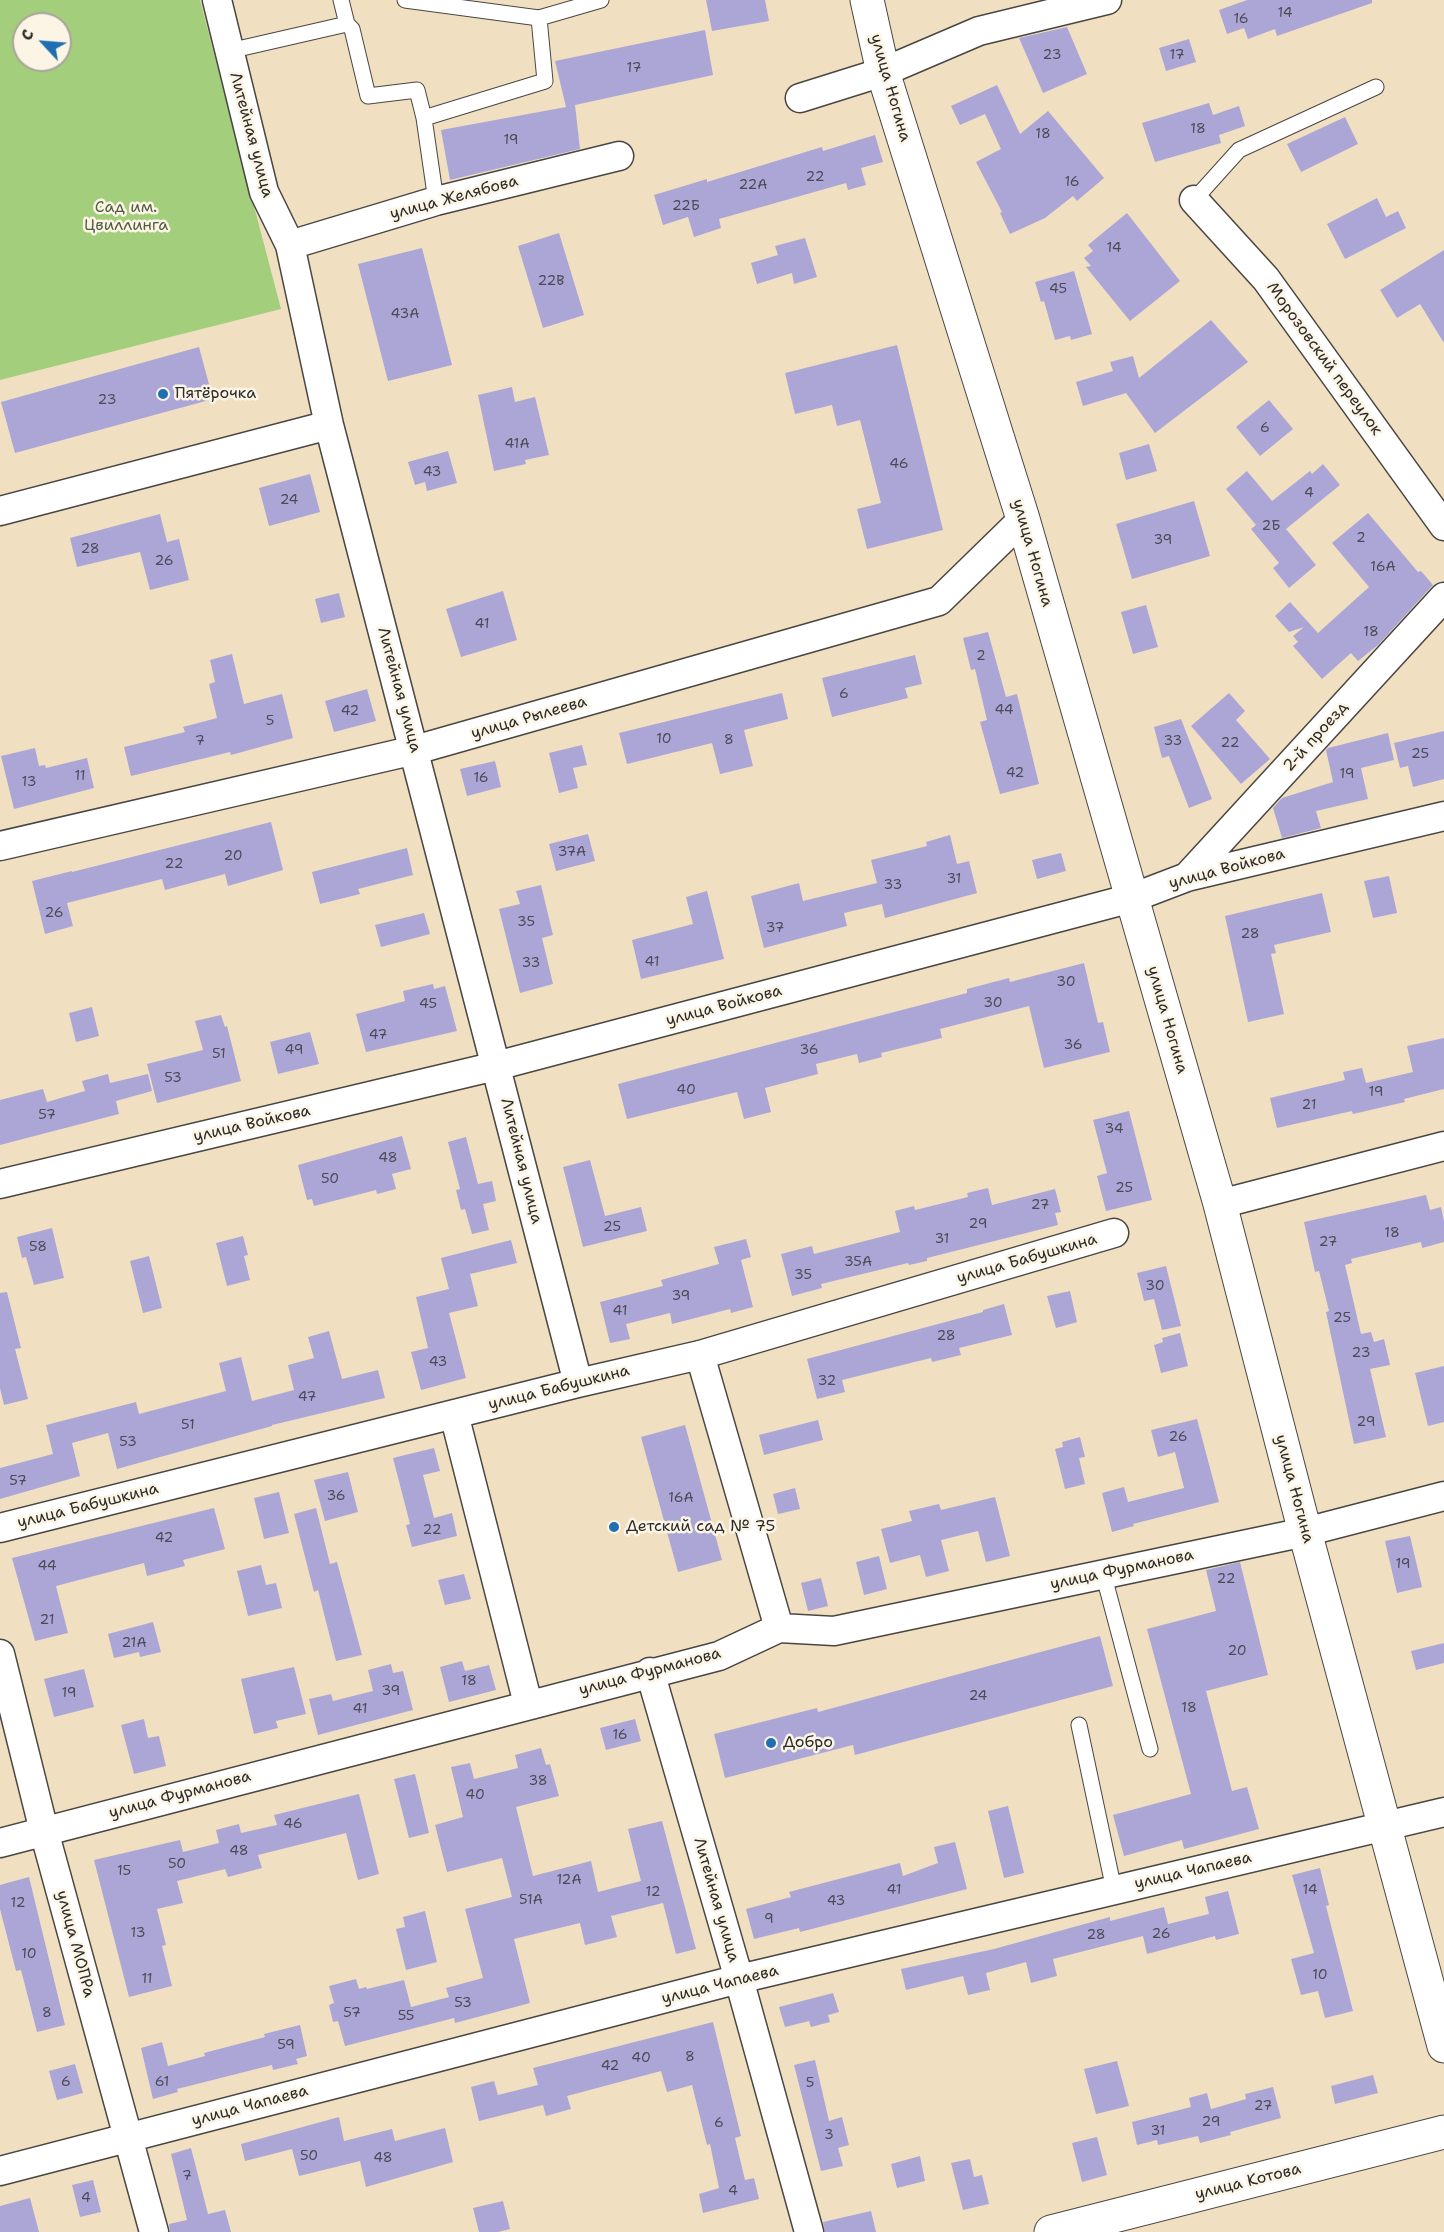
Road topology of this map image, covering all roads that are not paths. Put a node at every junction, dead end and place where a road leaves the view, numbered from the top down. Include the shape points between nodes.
1 (217, 0) edge
2 (341, 0) edge
3 (405, 0) edge
4 (601, 0) edge
5 (867, 0) edge
6 (1107, 0) edge
7 (539, 18) junction
8 (347, 24) junction
9 (229, 51) junction
10 (883, 72) junction
11 (1376, 87) dead end
12 (800, 98) dead end
13 (424, 118) junction
14 (619, 156) dead end
15 (1194, 200) joint
16 (436, 201) junction
17 (290, 244) junction
18 (329, 425) junction
19 (1, 508) edge
20 (1023, 519) junction
21 (1444, 526) edge
22 (1444, 597) edge
23 (415, 750) junction
24 (1444, 816) edge
25 (0, 846) edge
26 (1187, 877) junction
27 (1132, 898) junction
28 (496, 1066) junction
29 (1444, 1146) edge
30 (0, 1184) edge
31 (1220, 1204) junction
32 (1114, 1233) dead end
33 (700, 1355) junction
34 (578, 1383) junction
35 (454, 1414) junction
36 (1444, 1496) edge
37 (0, 1528) edge
38 (1305, 1532) junction
39 (1103, 1573) junction
40 (779, 1628) junction
41 (0, 1654) edge
42 (650, 1672) junction
43 (528, 1704) junction
44 (1079, 1725) dead end
45 (1150, 1749) dead end
46 (1444, 1812) edge
47 (1385, 1826) junction
48 (44, 1831) junction
49 (0, 1843) edge
50 (1114, 1890) junction
51 (739, 1979) junction
52 (1444, 2046) edge
53 (1444, 2132) edge
54 (128, 2138) junction
55 (0, 2171) edge
56 (154, 2232) edge
57 (809, 2232) edge
58 (1051, 2232) edge

1 - 9 street, Литейная улица
2 - 8 lane
3 - 7 lane
4 - 7 lane
5 - 10 street, улица Ногина
6 - 10 street via 979,32
7 - 13 lane via 545,81
8 - 9 lane
8 - 13 lane via 352,29 368,96 417,90
9 - 17 street, Литейная улица via 264,192
10 - 12 street
10 - 20 street, улица Ногина
11 - 15 lane via 1239,150
13 - 16 lane
14 - 16 street, улица Желябова
15 - 21 street, Морозовский переулок via 1266,279
16 - 17 street, улица Желябова
17 - 18 street, Литейная улица
18 - 19 street
18 - 23 street, Литейная улица
20 - 23 street, улица Рылеева via 939,601
20 - 27 street, улица Ногина
22 - 26 street, 2-й проезд
23 - 25 street, улица Рылеева
23 - 28 street, Литейная улица
24 - 26 street, улица Войкова
26 - 27 street, улица Войкова
27 - 28 street, улица Войкова
27 - 31 street, улица Ногина
28 - 30 street, улица Войкова
28 - 34 street, Литейная улица
29 - 31 street
31 - 38 street, улица Ногина
32 - 33 street, улица Бабушкина
33 - 34 street, улица Бабушкина
33 - 40 street
34 - 35 street, улица Бабушкина
35 - 37 street, улица Бабушкина
35 - 43 street
36 - 38 street, улица Фурманова
38 - 39 street, улица Фурманова
38 - 47 street, улица Ногина
39 - 40 street, улица Фурманова via 834,1631
39 - 45 lane
40 - 42 street, улица Фурманова via 718,1656
41 - 48 street, улица МОПРа
42 - 43 street, улица Фурманова
42 - 51 street, Литейная улица
43 - 48 street, улица Фурманова
44 - 50 lane
46 - 47 street, улица Чапаева
47 - 50 street, улица Чапаева
47 - 52 street, улица Ногина
48 - 49 street, улица Фурманова
48 - 54 street, улица МОПРа
50 - 51 street, улица Чапаева
51 - 54 street, улица Чапаева
51 - 57 street, Литейная улица
53 - 58 street, улица Котова
54 - 55 street, улица Чапаева
54 - 56 street, улица МОПРа

